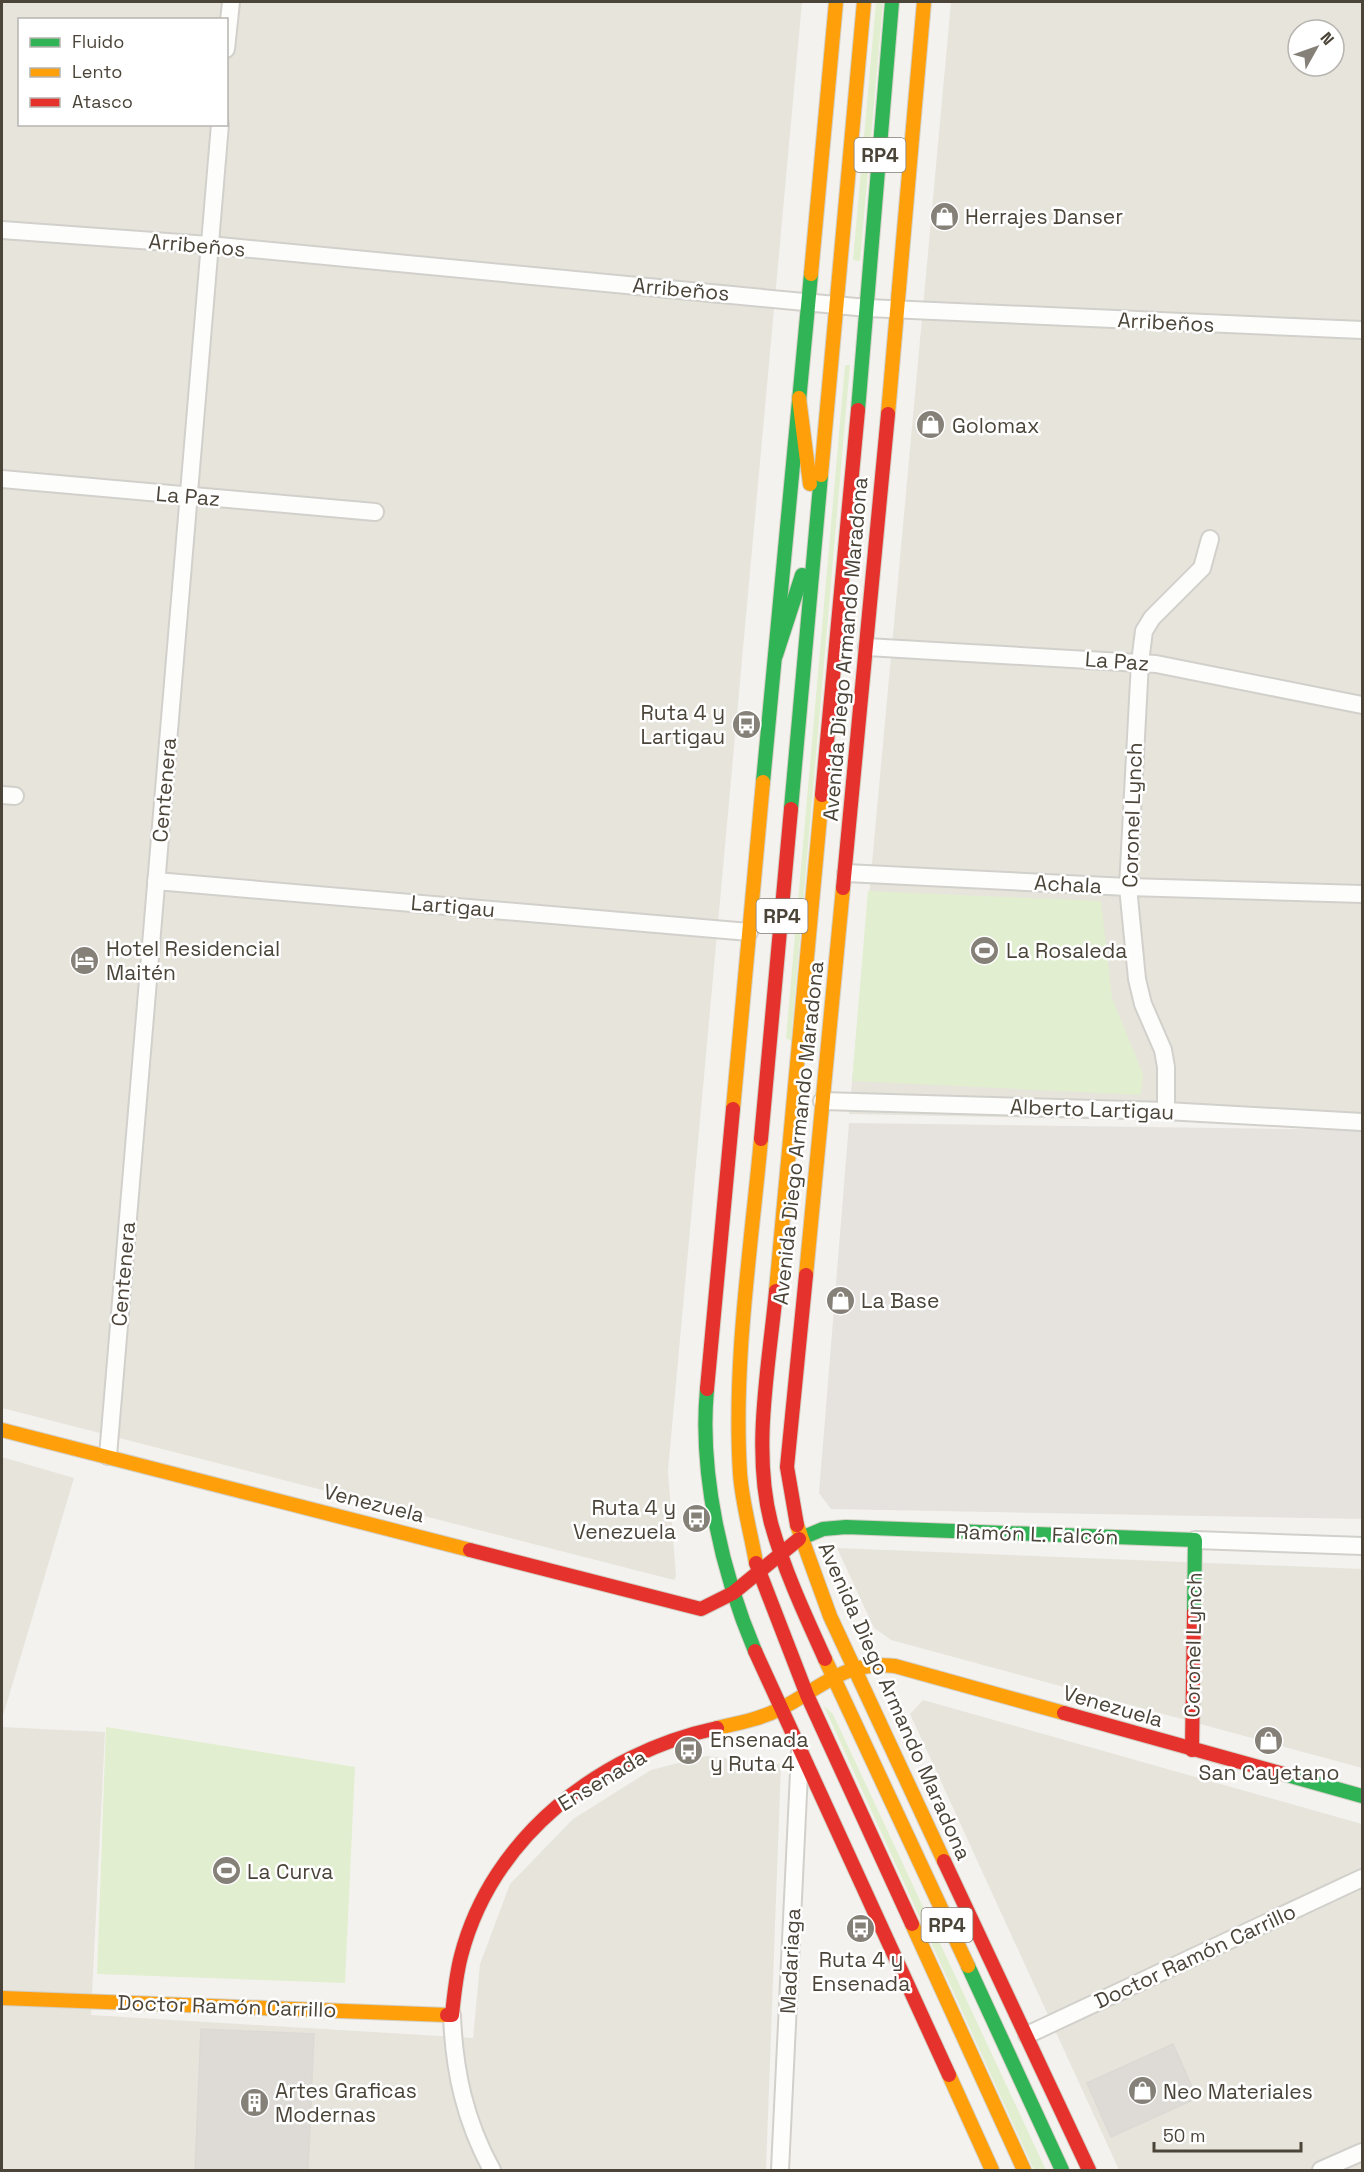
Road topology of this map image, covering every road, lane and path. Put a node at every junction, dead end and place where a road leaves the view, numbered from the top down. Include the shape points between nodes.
1 (231, 2) edge
2 (836, 2) edge
3 (864, 2) edge
4 (892, 2) edge
5 (924, 2) edge
6 (228, 30) edge
7 (220, 126) edge
8 (2, 230) edge
9 (209, 245) junction
10 (807, 300) junction
11 (837, 303) junction
12 (867, 308) junction
13 (895, 309) junction
14 (1362, 330) edge
15 (800, 398) junction
16 (2, 479) edge
17 (188, 496) junction
18 (375, 512) dead end
19 (816, 535) junction
20 (1210, 539) dead end
21 (867, 647) junction
22 (776, 656) junction
23 (1140, 662) junction
24 (1362, 705) edge
25 (846, 873) junction
26 (156, 881) junction
27 (1128, 887) junction
28 (1362, 894) edge
29 (749, 932) junction
30 (822, 1101) junction
31 (1166, 1111) junction
32 (1362, 1122) edge
33 (2, 1430) edge
34 (108, 1456) junction
35 (800, 1540) junction
36 (1195, 1540) junction
37 (1362, 1546) edge
38 (780, 1553) junction
39 (758, 1574) junction
40 (732, 1594) junction
41 (853, 1669) junction
42 (833, 1680) junction
43 (807, 1695) junction
44 (781, 1709) junction
45 (1192, 1750) junction
46 (800, 1752) junction
47 (1362, 1796) edge
48 (1362, 1878) edge
49 (2, 1998) edge
50 (452, 2015) junction
51 (1027, 2035) junction
52 (1362, 2152) edge
53 (492, 2170) edge
54 (780, 2170) edge
55 (992, 2170) edge
56 (1024, 2170) edge
57 (1062, 2170) edge
58 (1089, 2170) edge
59 (1321, 2170) edge

1 - 6 street
2 - 10 street
3 - 11 street, Avenida Diego Armando Maradona / RP4
4 - 12 street, Avenida Diego Armando Maradona / RP4
5 - 13 street, Avenida Diego Armando Maradona
7 - 9 street, Centenera
8 - 9 street, Arribeños
9 - 10 street, Arribeños
9 - 17 street, Centenera
10 - 11 street, Arribeños
10 - 15 street
11 - 12 street, Arribeños
11 - 19 street, Avenida Diego Armando Maradona / RP4
12 - 13 street, Arribeños
12 - 38 street, Avenida Diego Armando Maradona / RP4 via 766,1401 763,1464 771,1522
13 - 14 street, Arribeños
13 - 21 street, Avenida Diego Armando Maradona
15 - 19 street
15 - 22 street
16 - 17 street, La Paz
17 - 18 street, La Paz
17 - 26 street, Centenera
19 - 22 street
19 - 39 street, Avenida Diego Armando Maradona / RP4 via 744,1328 738,1432 740,1476
20 - 23 street, Coronel Lynch via 1202,567 1144,631
21 - 23 street, La Paz
21 - 25 street, Avenida Diego Armando Maradona
22 - 29 street
23 - 24 street, La Paz
23 - 27 street, Coronel Lynch
25 - 27 street, Achala
25 - 30 street, Avenida Diego Armando Maradona
26 - 29 street, Lartigau
26 - 34 street, Centenera
27 - 28 street, Achala
27 - 31 street, Coronel Lynch via 1137,979 1166,1067
29 - 40 street via 706,1395 712,1509
30 - 31 street, Alberto Lartigau
30 - 35 street, Avenida Diego Armando Maradona via 787,1467
31 - 32 street, Alberto Lartigau
33 - 34 street, Venezuela
34 - 40 street, Venezuela via 700,1609 719,1604
35 - 36 street, Ramón L. Falcón via 822,1530 846,1527
35 - 38 street, Ramón L. Falcón
35 - 41 street, Avenida Diego Armando Maradona
36 - 37 street, Ramón L. Falcón
36 - 45 street, Coronel Lynch
38 - 39 street, Ramón L. Falcón
38 - 42 street, Avenida Diego Armando Maradona / RP4
39 - 40 street, Ramón L. Falcón
39 - 43 street, Avenida Diego Armando Maradona / RP4
40 - 44 street
41 - 42 street, Ensenada
41 - 45 street, Venezuela via 870,1664 895,1666
41 - 51 street, Avenida Diego Armando Maradona
42 - 43 street, Ensenada
42 - 57 street, Avenida Diego Armando Maradona / RP4
43 - 44 street, Ensenada
43 - 56 street, Avenida Diego Armando Maradona / RP4
44 - 46 street
44 - 50 street, Ensenada via 743,1724 684,1736 655,1748 572,1793 537,1822 501,1864 477,1908 462,1949
45 - 47 street, Venezuela
46 - 54 street, Madariaga
46 - 55 street
48 - 51 street, Doctor Ramón Carrillo
49 - 50 street, Doctor Ramón Carrillo
50 - 53 street, Ensenada via 453,2053 461,2095 478,2144
51 - 58 street, Avenida Diego Armando Maradona
52 - 59 street

